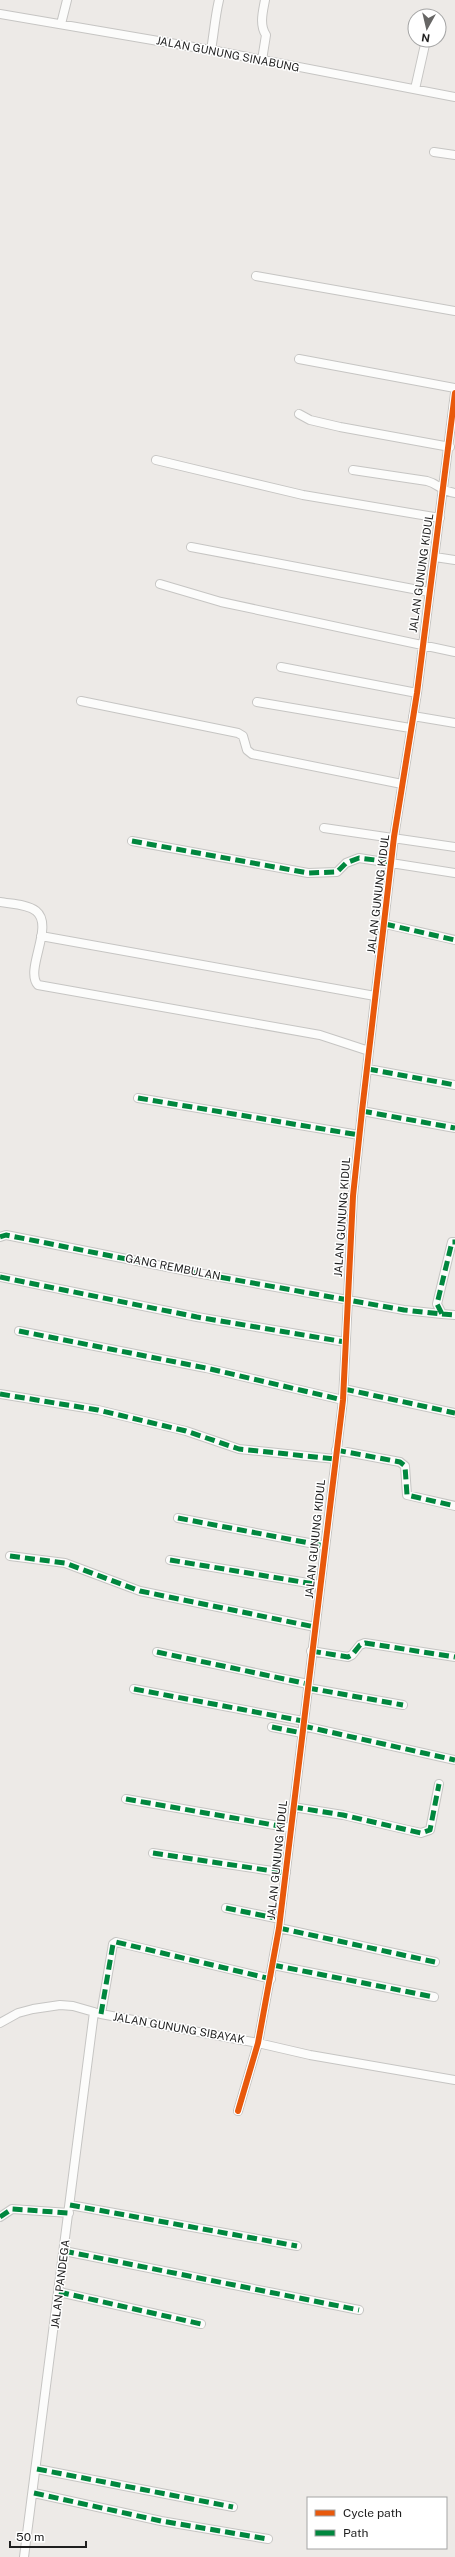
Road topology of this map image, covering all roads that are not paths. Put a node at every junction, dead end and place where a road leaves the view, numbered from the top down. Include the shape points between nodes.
1 (67, 0) edge
2 (219, 0) edge
3 (265, 0) edge
4 (0, 14) edge
5 (61, 24) junction
6 (424, 48) edge
7 (211, 50) junction
8 (262, 60) junction
9 (415, 89) junction
10 (455, 97) edge
11 (434, 152) dead end
12 (455, 155) edge
13 (256, 276) dead end
14 (455, 311) edge
15 (299, 359) dead end
16 (455, 388) edge
17 (455, 397) edge
18 (299, 414) dead end
19 (452, 444) edge
20 (156, 460) dead end
21 (353, 470) dead end
22 (442, 491) junction
23 (455, 493) edge
24 (440, 518) junction
25 (191, 547) dead end
26 (435, 557) junction
27 (455, 560) edge
28 (160, 584) dead end
29 (429, 592) junction
30 (422, 645) junction
31 (455, 652) edge
32 (281, 667) dead end
33 (417, 692) junction
34 (81, 701) dead end
35 (258, 702) dead end
36 (413, 716) junction
37 (455, 723) edge
38 (410, 728) junction
39 (402, 784) junction
40 (324, 828) dead end
41 (394, 837) junction
42 (132, 841) dead end
43 (455, 847) edge
44 (392, 862) junction
45 (455, 873) edge
46 (0, 902) edge
47 (385, 924) junction
48 (41, 936) junction
49 (455, 940) edge
50 (375, 996) junction
51 (369, 1051) junction
52 (368, 1069) junction
53 (455, 1085) edge
54 (138, 1098) dead end
55 (362, 1111) junction
56 (455, 1128) edge
57 (359, 1135) junction
58 (0, 1237) edge
59 (455, 1242) edge
60 (0, 1277) edge
61 (346, 1298) junction
62 (442, 1314) junction
63 (455, 1315) edge
64 (19, 1331) dead end
65 (345, 1342) junction
66 (344, 1389) junction
67 (0, 1394) edge
68 (343, 1400) junction
69 (455, 1413) edge
70 (336, 1450) junction
71 (335, 1459) junction
72 (455, 1506) edge
73 (178, 1518) dead end
74 (325, 1546) junction
75 (10, 1556) dead end
76 (170, 1560) dead end
77 (320, 1585) junction
78 (316, 1627) junction
79 (312, 1650) junction
80 (157, 1652) dead end
81 (455, 1657) edge
82 (308, 1686) junction
83 (134, 1689) dead end
84 (403, 1705) dead end
85 (303, 1727) junction
86 (272, 1728) dead end
87 (455, 1760) edge
88 (439, 1784) dead end
89 (126, 1799) dead end
90 (293, 1807) junction
91 (291, 1828) junction
92 (153, 1854) dead end
93 (286, 1873) junction
94 (226, 1908) dead end
95 (280, 1919) junction
96 (279, 1928) junction
97 (435, 1962) dead end
98 (273, 1965) junction
99 (271, 1979) junction
100 (434, 1997) dead end
101 (98, 2013) junction
102 (0, 2023) edge
103 (258, 2043) junction
104 (455, 2080) edge
105 (238, 2111) dead end
106 (70, 2205) junction
107 (69, 2213) junction
108 (0, 2217) edge
109 (297, 2246) dead end
110 (64, 2251) junction
111 (58, 2292) junction
112 (359, 2310) dead end
113 (201, 2324) dead end
114 (37, 2469) junction
115 (34, 2493) junction
116 (233, 2507) dead end
117 (268, 2539) dead end
118 (24, 2557) edge

1 - 5 street
2 - 7 street via 213,24
3 - 8 street via 262,30 266,35
4 - 5 street, JALAN GUNUNG SINABUNG
5 - 7 street, JALAN GUNUNG SINABUNG
6 - 9 street
7 - 8 street, JALAN GUNUNG SINABUNG
8 - 9 street, JALAN GUNUNG SINABUNG
9 - 10 street, JALAN GUNUNG SINABUNG
11 - 12 street
13 - 14 street
15 - 16 street
17 - 19 street, JALAN GUNUNG KIDUL
18 - 19 street via 340,427
19 - 22 street, JALAN GUNUNG KIDUL
20 - 24 street via 303,495
21 - 22 street via 427,481 436,484
22 - 23 street
22 - 24 street, JALAN GUNUNG KIDUL
24 - 26 street, JALAN GUNUNG KIDUL
25 - 29 street
26 - 27 street
26 - 29 street, JALAN GUNUNG KIDUL
28 - 30 street via 221,602
29 - 30 street, JALAN GUNUNG KIDUL
30 - 31 street
30 - 33 street, JALAN GUNUNG KIDUL
32 - 33 street
33 - 36 street, JALAN GUNUNG KIDUL
34 - 39 street via 238,733 243,736 247,750 252,754
35 - 38 street
36 - 37 street
36 - 38 street, JALAN GUNUNG KIDUL
38 - 39 street, JALAN GUNUNG KIDUL
39 - 41 street, JALAN GUNUNG KIDUL
40 - 41 street
41 - 43 street
41 - 44 street, JALAN GUNUNG KIDUL
42 - 44 street via 308,873 337,872 346,863 359,858
44 - 45 street
44 - 47 street, JALAN GUNUNG KIDUL
46 - 48 street via 37,912 42,922
47 - 49 street
47 - 50 street, JALAN GUNUNG KIDUL
48 - 50 street
48 - 51 street via 35,976 36,982 44,987 320,1035
50 - 51 street, JALAN GUNUNG KIDUL
51 - 52 street, JALAN GUNUNG KIDUL
52 - 53 street
52 - 55 street, JALAN GUNUNG KIDUL
54 - 57 street
55 - 56 street
55 - 57 street, JALAN GUNUNG KIDUL
57 - 61 street, JALAN GUNUNG KIDUL
58 - 61 street, GANG REMBULAN via 46,1242 197,1273
59 - 62 street via 452,1242 437,1304
60 - 65 street via 197,1317
61 - 62 street, GANG REMBULAN via 404,1310
61 - 65 street, JALAN GUNUNG KIDUL
62 - 63 street, GANG REMBULAN
64 - 68 street via 206,1368
65 - 66 street, JALAN GUNUNG KIDUL
66 - 68 street, JALAN GUNUNG KIDUL
66 - 69 street
67 - 71 street via 98,1410 186,1431 239,1449
68 - 70 street, JALAN GUNUNG KIDUL
70 - 71 street, JALAN GUNUNG KIDUL
70 - 72 street via 400,1462 405,1466 407,1494
71 - 74 street, JALAN GUNUNG KIDUL
73 - 74 street
74 - 77 street, JALAN GUNUNG KIDUL
75 - 78 street via 65,1563 140,1591
76 - 77 street
77 - 78 street, JALAN GUNUNG KIDUL
78 - 79 street, JALAN GUNUNG KIDUL
79 - 81 street via 348,1657 365,1643
79 - 82 street, JALAN GUNUNG KIDUL
80 - 82 street
82 - 84 street
82 - 85 street, JALAN GUNUNG KIDUL
83 - 85 street
85 - 86 street
85 - 87 street
85 - 90 street, JALAN GUNUNG KIDUL
88 - 90 street via 431,1826 425,1833
89 - 91 street
90 - 91 street, JALAN GUNUNG KIDUL
91 - 93 street, JALAN GUNUNG KIDUL
92 - 93 street
93 - 95 street, JALAN GUNUNG KIDUL
94 - 95 street
95 - 96 street, JALAN GUNUNG KIDUL
96 - 97 street
96 - 98 street, JALAN GUNUNG KIDUL
98 - 99 street, JALAN GUNUNG KIDUL
98 - 100 street
99 - 101 street, JALAN PANDEGA via 116,1942 113,1944
99 - 103 street, JALAN GUNUNG KIDUL
101 - 102 street, JALAN GUNUNG SIBAYAK via 60,2005 18,2013
101 - 103 street, JALAN GUNUNG SIBAYAK
101 - 106 street, JALAN PANDEGA
103 - 104 street, JALAN GUNUNG SIBAYAK via 310,2055
103 - 105 street, JALAN GUNUNG KIDUL
106 - 107 street, JALAN PANDEGA
106 - 109 street
107 - 108 street via 12,2209
107 - 110 street, JALAN PANDEGA
110 - 111 street, JALAN PANDEGA
110 - 112 street
111 - 113 street
111 - 114 street, JALAN PANDEGA
114 - 115 street, JALAN PANDEGA
114 - 116 street
115 - 117 street
115 - 118 street, JALAN PANDEGA

